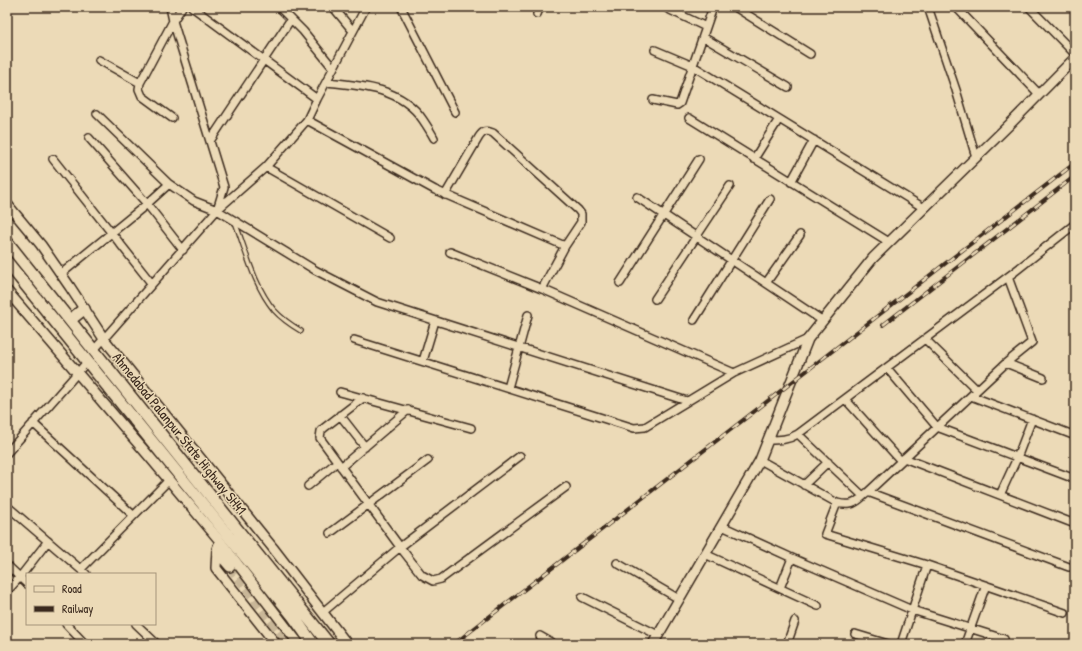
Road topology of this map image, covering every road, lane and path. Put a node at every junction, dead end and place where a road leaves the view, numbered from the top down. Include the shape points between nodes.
1 (170, 7) edge
2 (182, 7) edge
3 (192, 7) edge
4 (334, 7) edge
5 (366, 7) edge
6 (401, 7) edge
7 (540, 7) edge
8 (713, 7) edge
9 (735, 7) edge
10 (928, 7) edge
11 (956, 7) edge
12 (1029, 7) edge
13 (284, 8) edge
14 (668, 9) dead end
15 (537, 14) dead end
16 (291, 18) junction
17 (173, 21) junction
18 (706, 28) junction
19 (353, 30) junction
20 (703, 37) junction
21 (655, 50) dead end
22 (810, 54) dead end
23 (1075, 54) edge
24 (1075, 58) edge
25 (99, 60) dead end
26 (264, 60) junction
27 (693, 66) junction
28 (334, 68) junction
29 (326, 82) junction
30 (140, 83) junction
31 (788, 87) dead end
32 (1039, 94) junction
33 (317, 99) junction
34 (653, 100) dead end
35 (455, 112) dead end
36 (97, 114) dead end
37 (172, 118) dead end
38 (689, 118) dead end
39 (779, 119) junction
40 (307, 120) junction
41 (88, 138) dead end
42 (434, 138) dead end
43 (814, 140) junction
44 (210, 141) junction
45 (976, 157) junction
46 (53, 159) dead end
47 (700, 159) dead end
48 (754, 159) junction
49 (266, 167) junction
50 (792, 182) junction
51 (169, 184) junction
52 (730, 186) dead end
53 (445, 195) junction
54 (637, 197) dead end
55 (770, 199) dead end
56 (7, 204) edge
57 (147, 204) junction
58 (924, 208) junction
59 (217, 210) junction
60 (664, 215) junction
61 (235, 221) junction
62 (1075, 224) edge
63 (112, 232) junction
64 (800, 235) dead end
65 (697, 237) junction
66 (390, 238) dead end
67 (7, 242) edge
68 (889, 242) junction
69 (565, 246) junction
70 (183, 250) junction
71 (450, 252) dead end
72 (731, 260) junction
73 (7, 262) edge
74 (61, 274) junction
75 (1008, 277) junction
76 (620, 283) dead end
77 (766, 283) junction
78 (152, 284) junction
79 (542, 289) junction
80 (7, 291) edge
81 (655, 300) dead end
82 (84, 309) junction
83 (528, 315) dead end
84 (70, 320) junction
85 (694, 320) dead end
86 (435, 321) junction
87 (822, 321) junction
88 (301, 331) dead end
89 (104, 339) junction
90 (808, 339) junction
91 (925, 339) junction
92 (354, 340) dead end
93 (519, 348) junction
94 (97, 354) junction
95 (423, 361) junction
96 (1006, 363) junction
97 (90, 365) junction
98 (887, 368) junction
99 (77, 373) junction
100 (734, 373) junction
101 (1043, 378) dead end
102 (508, 388) junction
103 (977, 390) junction
104 (340, 392) dead end
105 (971, 396) junction
106 (364, 398) junction
107 (845, 399) junction
108 (687, 401) junction
109 (408, 410) junction
110 (340, 415) junction
111 (1032, 419) junction
112 (33, 423) junction
113 (937, 427) junction
114 (471, 428) dead end
115 (798, 434) junction
116 (1073, 435) dead end
117 (768, 440) junction
118 (365, 447) junction
119 (7, 453) edge
120 (520, 456) dead end
121 (1017, 458) junction
122 (902, 459) junction
123 (428, 460) dead end
124 (760, 460) junction
125 (828, 462) junction
126 (339, 465) junction
127 (1075, 479) edge
128 (169, 480) junction
129 (804, 484) junction
130 (308, 486) dead end
131 (566, 487) dead end
132 (865, 494) junction
133 (1000, 495) junction
134 (837, 503) junction
135 (369, 505) junction
136 (7, 506) edge
137 (133, 515) junction
138 (1075, 524) edge
139 (722, 526) junction
140 (330, 533) dead end
141 (48, 541) junction
142 (220, 541) junction
143 (400, 547) junction
144 (217, 552) junction
145 (705, 554) junction
146 (792, 558) junction
147 (617, 563) dead end
148 (7, 565) edge
149 (927, 565) junction
150 (230, 567) tunnel mouth
151 (1069, 567) dead end
152 (84, 572) edge
153 (20, 577) junction
154 (26, 583) edge
155 (986, 586) junction
156 (780, 588) junction
157 (7, 591) edge
158 (582, 597) dead end
159 (679, 599) junction
160 (818, 606) dead end
161 (912, 610) junction
162 (323, 612) junction
163 (1065, 613) dead end
164 (795, 621) dead end
165 (67, 625) edge
166 (137, 625) edge
167 (970, 629) junction
168 (855, 634) dead end
169 (658, 635) junction
170 (540, 636) dead end
171 (1004, 639) dead end
172 (85, 644) edge
173 (157, 644) edge
174 (276, 644) edge
175 (299, 644) edge
176 (313, 644) edge
177 (329, 644) edge
178 (347, 644) edge
179 (554, 644) edge
180 (653, 644) edge
181 (787, 644) edge
182 (888, 644) edge
183 (901, 644) edge
184 (965, 644) edge

1 - 17 street
2 - 17 street
3 - 26 street
4 - 19 street
5 - 19 street
6 - 35 street
7 - 15 street
8 - 18 street
9 - 22 street
10 - 45 street
11 - 32 street
12 - 23 street
13 - 16 street
14 - 18 street
16 - 26 street
16 - 28 street
17 - 30 street
17 - 44 street
18 - 20 street
19 - 28 street
20 - 27 street
20 - 31 street
21 - 27 street
24 - 32 street
25 - 30 street
26 - 33 street
26 - 44 street
27 - 34 street via 679,104
27 - 39 street
28 - 29 street
29 - 33 street
29 - 42 street via 357,84 393,95 411,106 423,119
30 - 37 street via 138,89 142,96
32 - 45 street
33 - 40 street
36 - 51 street
38 - 48 street
39 - 43 street
39 - 48 street
40 - 49 street
40 - 53 street
41 - 57 street
43 - 50 street
43 - 58 street
44 - 59 street via 224,187
45 - 58 street
46 - 63 street
47 - 60 street
48 - 50 street
49 - 59 street
49 - 66 street
50 - 68 street
51 - 57 street
51 - 59 street via 194,201
52 - 65 street
53 - 69 street
53 - 69 street via 479,137 488,131 581,214 582,222
54 - 60 street
55 - 72 street
56 - 74 street
57 - 63 street
57 - 70 street
58 - 68 street
59 - 61 street
59 - 70 street
60 - 65 street
60 - 76 street
61 - 86 street via 315,270 370,298
61 - 88 lane via 265,297 284,319
62 - 75 street
63 - 74 street
63 - 78 street
64 - 77 street
65 - 72 street
65 - 81 street
67 - 84 main road, Ahmedabad Palanpur State Highway SH41
68 - 87 street
69 - 79 street
70 - 78 street
71 - 79 street
72 - 77 street
72 - 85 street
73 - 97 main road, Ahmedabad Palanpur State Highway SH41
74 - 82 street
75 - 91 street
75 - 96 street via 1032,342
77 - 87 street
78 - 89 street
79 - 100 street
80 - 99 street
82 - 84 main road
82 - 89 street
83 - 93 street
84 - 94 main road, Ahmedabad Palanpur State Highway SH41
86 - 93 street
86 - 95 street
87 - 90 street
89 - 94 street
89 - 162 street via 264,535
90 - 100 street
90 - 117 street
91 - 98 street
91 - 103 street
92 - 95 street
93 - 102 street
93 - 108 street
94 - 177 main road, Ahmedabad Palanpur State Highway SH41
95 - 102 street
96 - 101 street
96 - 103 street
97 - 99 street
97 - 176 main road, Ahmedabad Palanpur State Highway SH41
98 - 107 street
98 - 113 street
99 - 112 street
99 - 128 street
100 - 108 street
102 - 108 street via 634,428 645,427
103 - 105 street
104 - 106 street
105 - 111 street
105 - 113 street
106 - 109 street
106 - 110 street
107 - 115 street
107 - 122 street
109 - 114 street
109 - 118 street
110 - 118 street
110 - 126 street via 320,434 323,443
111 - 116 street
111 - 121 street
112 - 119 street
112 - 137 street
113 - 121 street
113 - 122 street
115 - 117 street via 786,440
115 - 125 street
117 - 124 street
118 - 126 street
120 - 143 street
121 - 127 street
121 - 133 street
122 - 132 street
122 - 133 street
123 - 135 street
124 - 129 street
124 - 139 street
125 - 129 street
125 - 132 street
126 - 130 street
126 - 135 street
128 - 137 street
128 - 142 street
129 - 134 street
131 - 143 street via 437,581 422,575
132 - 134 street via 852,504
132 - 151 street
133 - 138 street
134 - 149 street via 825,534
135 - 140 street
135 - 143 street
136 - 141 street
137 - 152 street
139 - 145 street
139 - 146 street
141 - 152 street
141 - 153 street
142 - 144 street
142 - 175 street
143 - 162 street
144 - 150 street
144 - 174 street via 216,568
145 - 156 street
145 - 159 street
146 - 156 street
146 - 161 street
147 - 159 street
148 - 153 street
149 - 155 street
149 - 161 street
153 - 154 street
153 - 157 street
155 - 163 street
155 - 167 street
156 - 160 street
158 - 169 street
159 - 169 street
161 - 167 street
161 - 183 street
162 - 178 street
164 - 181 street
165 - 172 street
166 - 173 street
167 - 171 street
167 - 184 street
168 - 182 street
169 - 180 street
170 - 179 street

